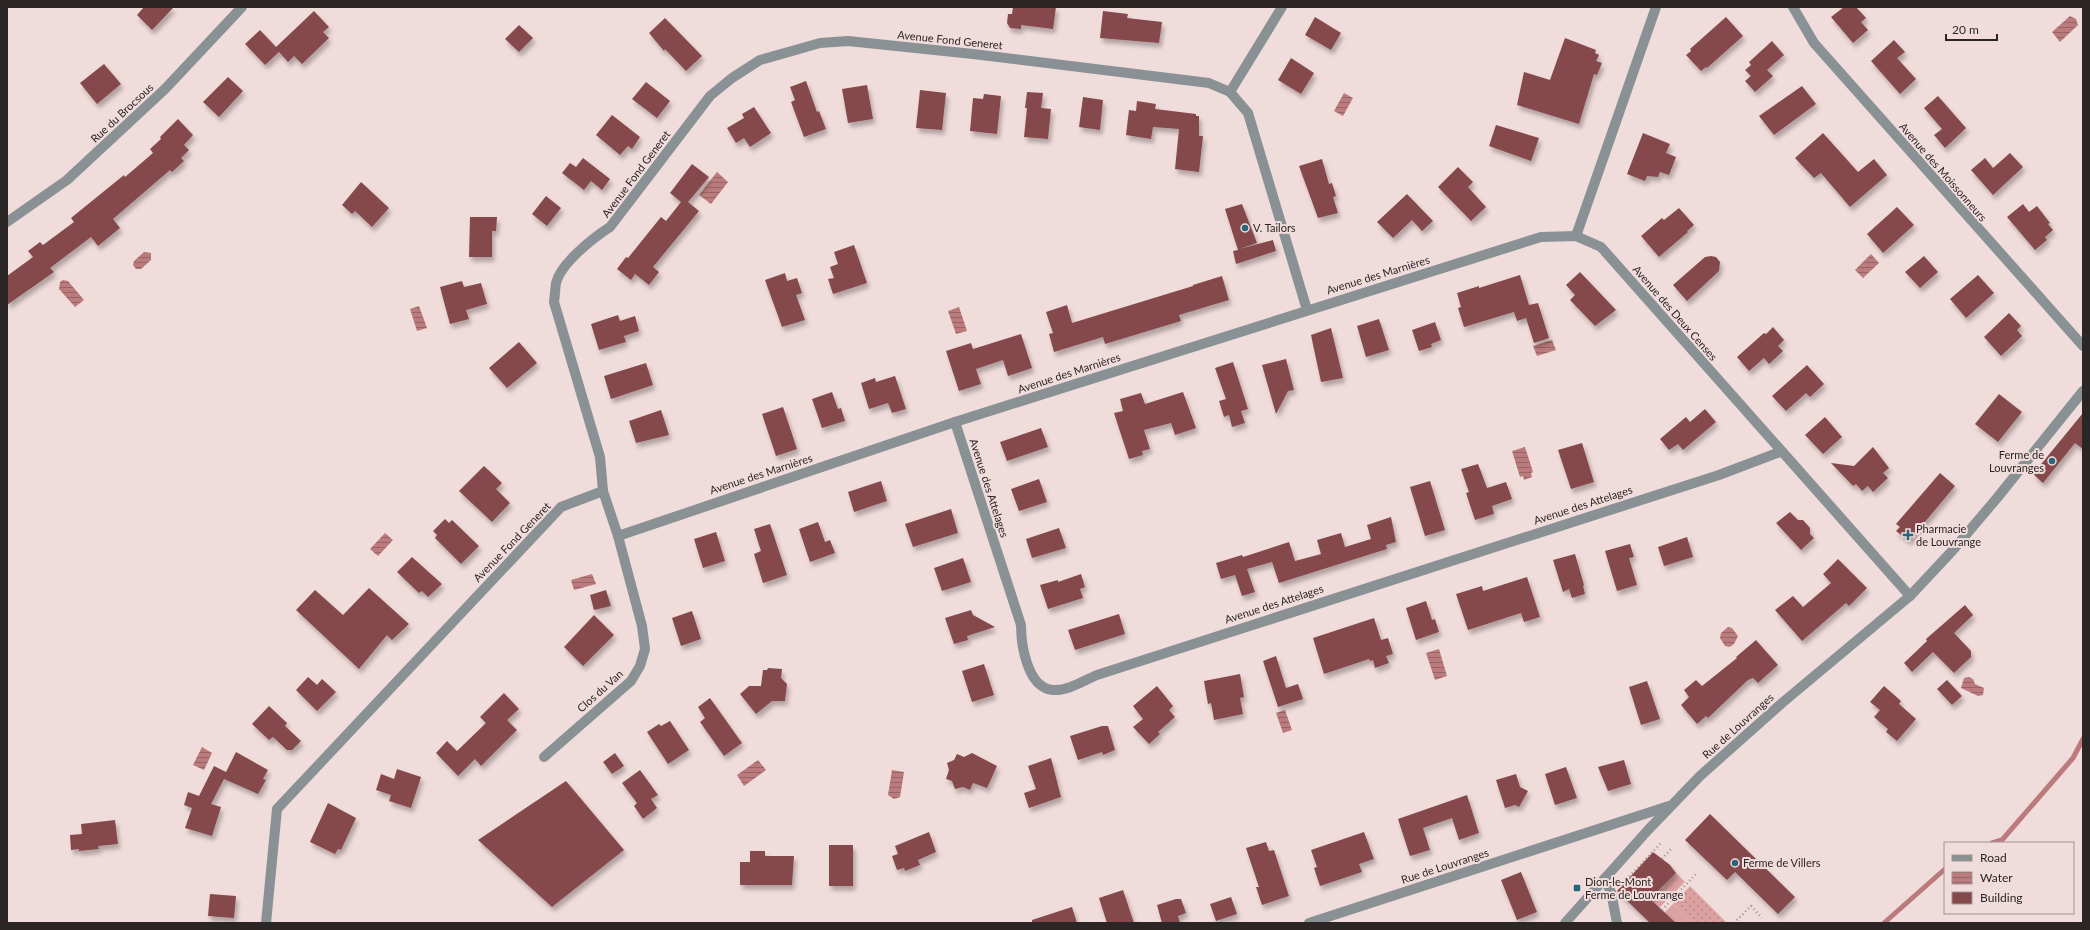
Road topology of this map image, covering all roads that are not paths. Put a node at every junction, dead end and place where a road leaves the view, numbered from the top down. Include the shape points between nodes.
1 (242, 7) edge
2 (1282, 7) edge
3 (1656, 7) edge
4 (1793, 7) edge
5 (1230, 92) junction
6 (7, 222) edge
7 (1576, 236) junction
8 (1307, 310) junction
9 (2083, 346) edge
10 (2083, 391) edge
11 (955, 422) junction
12 (1780, 452) junction
13 (603, 491) junction
14 (618, 536) junction
15 (1910, 596) junction
16 (544, 757) dead end
17 (1671, 805) junction
18 (1604, 878) junction
19 (266, 923) edge
20 (1309, 923) edge
21 (1565, 923) edge
22 (1617, 923) edge

1 - 6 street, Rue du Brocsous via 165,89 67,180
2 - 5 street
3 - 7 street
4 - 9 street, Avenue des Moissonneurs via 1814,43
5 - 8 street, Avenue Fond Generet via 1248,113
5 - 13 street, Avenue Fond Generet via 1209,83 848,41 820,43 760,60 710,96 610,227 591,239 571,259 556,282 554,302 600,457
7 - 8 street, Avenue des Marnières via 1541,237
7 - 12 street, Avenue des Deux Censes via 1601,247
8 - 11 street, Avenue des Marnières
10 - 15 street, Rue de Louvranges via 1972,527
11 - 12 street, Avenue des Attelages via 1021,625 1024,654 1032,676 1052,690 1071,687 1097,675 1719,475
11 - 14 street, Avenue des Marnières
12 - 15 street, Avenue des Deux Censes
13 - 14 street
13 - 19 street, Avenue Fond Generet via 562,507 556,512 276,809
14 - 16 street, Clos du Van via 642,626 645,649 640,666 631,681
15 - 17 street, Rue de Louvranges via 1782,703
17 - 18 street
17 - 20 street, Rue de Louvranges
18 - 21 street
18 - 22 street via 1612,894

